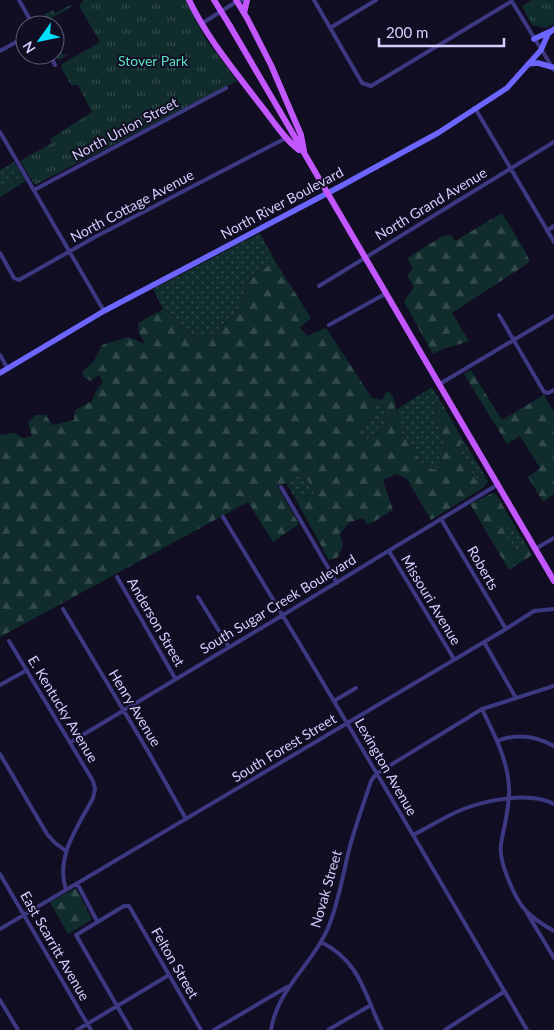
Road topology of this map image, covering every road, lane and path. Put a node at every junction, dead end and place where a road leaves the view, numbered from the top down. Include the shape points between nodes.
1 (19, 0) edge
2 (189, 0) edge
3 (214, 0) edge
4 (246, 0) edge
5 (314, 0) edge
6 (376, 0) edge
7 (236, 1) edge
8 (511, 1) edge
9 (244, 13) junction
10 (27, 15) edge
11 (201, 24) junction
12 (330, 28) junction
13 (554, 29) edge
14 (534, 39) junction
15 (15, 43) edge
16 (541, 50) junction
17 (0, 51) edge
18 (528, 64) junction
19 (553, 68) edge
20 (226, 88) dead end
21 (475, 108) junction
22 (0, 132) edge
23 (286, 138) junction
24 (554, 142) edge
25 (304, 155) junction
26 (510, 169) junction
27 (34, 190) junction
28 (326, 194) junction
29 (554, 226) edge
30 (547, 231) junction
31 (554, 242) edge
32 (70, 251) junction
33 (0, 253) edge
34 (364, 258) junction
35 (319, 286) dead end
36 (386, 294) junction
37 (104, 311) junction
38 (499, 315) dead end
39 (554, 316) edge
40 (329, 325) dead end
41 (514, 341) junction
42 (0, 356) edge
43 (8, 369) junction
44 (0, 373) edge
45 (438, 385) junction
46 (554, 390) edge
47 (497, 485) junction
48 (281, 487) dead end
49 (223, 517) dead end
50 (442, 519) junction
51 (554, 538) edge
52 (535, 549) junction
53 (389, 551) junction
54 (117, 577) dead end
55 (554, 581) edge
56 (336, 583) junction
57 (198, 597) dead end
58 (62, 609) dead end
59 (554, 609) edge
60 (283, 615) junction
61 (506, 629) junction
62 (9, 641) dead end
63 (484, 642) junction
64 (229, 647) junction
65 (454, 659) junction
66 (27, 670) junction
67 (175, 678) junction
68 (0, 685) edge
69 (554, 686) edge
70 (356, 688) dead end
71 (516, 698) junction
72 (334, 701) junction
73 (482, 709) junction
74 (123, 710) junction
75 (348, 723) junction
76 (497, 741) junction
77 (71, 742) junction
78 (554, 746) edge
79 (0, 754) edge
80 (376, 774) junction
81 (509, 799) junction
82 (554, 804) edge
83 (186, 819) junction
84 (413, 835) junction
85 (66, 851) junction
86 (0, 874) edge
87 (77, 883) junction
88 (66, 890) junction
89 (526, 910) junction
90 (24, 915) junction
91 (97, 921) junction
92 (0, 929) edge
93 (554, 931) edge
94 (321, 942) junction
95 (554, 958) edge
96 (169, 975) junction
97 (290, 985) junction
98 (505, 991) junction
99 (0, 1000) edge
100 (371, 1005) junction
101 (118, 1006) junction
102 (87, 1024) junction
103 (18, 1030) edge
104 (77, 1030) edge
105 (91, 1030) edge
106 (131, 1030) edge
107 (201, 1030) edge
108 (214, 1030) edge
109 (272, 1030) edge
110 (328, 1030) edge
111 (382, 1030) edge
112 (445, 1030) edge
113 (527, 1030) edge

1 - 10 street
2 - 11 main road
3 - 25 main road, bridge
4 - 7 street
4 - 9 main road
5 - 12 street
6 - 12 street
7 - 9 main road
7 - 11 street
8 - 12 street via 371,86 362,83
8 - 14 street
9 - 25 main road via 288,104 301,135
11 - 23 main road
13 - 14 main road
13 - 16 main road, North River Boulevard
14 - 16 street
15 - 17 street
16 - 18 main road, North River Boulevard
16 - 19 street
18 - 19 main road via 538,63
18 - 21 main road, North River Boulevard via 507,88
20 - 27 street, North Union Street
21 - 26 street
21 - 28 main road, North River Boulevard via 413,147
22 - 27 street
23 - 25 main road
23 - 32 street, North Cottage Avenue
24 - 26 street, North Grand Avenue
25 - 28 main road
26 - 30 street
26 - 34 street, North Grand Avenue
27 - 32 street
28 - 34 main road
28 - 37 main road, North River Boulevard
29 - 30 street
30 - 31 street
32 - 33 street, North Cottage Avenue via 19,280 14,278
32 - 37 street
34 - 35 street, North Grand Avenue
34 - 36 main road
36 - 40 street
36 - 45 main road
37 - 43 main road, North River Boulevard
38 - 41 street
39 - 41 street
41 - 45 street
41 - 46 street via 544,392
42 - 43 street
43 - 44 main road, North River Boulevard
45 - 47 main road
47 - 50 street, South Sugar Creek Boulevard
47 - 52 main road
48 - 56 street
49 - 60 street, Lexington Avenue
50 - 53 street, South Sugar Creek Boulevard
50 - 61 street, Roberts
51 - 52 street
52 - 55 main road
53 - 56 street, South Sugar Creek Boulevard
53 - 65 street, Missouri Avenue
54 - 67 street, Anderson Street
56 - 60 street, South Sugar Creek Boulevard
57 - 64 street
58 - 74 street, Henry Avenue
59 - 61 street, South Forest Street via 535,611
60 - 64 street, South Sugar Creek Boulevard
60 - 72 street, Lexington Avenue
61 - 63 street, South Forest Street
62 - 66 street, E. Kentucky Avenue
63 - 65 street, South Forest Street
63 - 71 street
64 - 67 street, South Sugar Creek Boulevard
65 - 75 street, South Forest Street
66 - 68 street
66 - 77 street, E. Kentucky Avenue
67 - 74 street, South Sugar Creek Boulevard
69 - 71 street
70 - 72 street
71 - 73 street
72 - 75 street, Lexington Avenue
73 - 76 street
73 - 80 street
74 - 77 street, South Sugar Creek Boulevard
74 - 83 street, Henry Avenue
75 - 80 street, Lexington Avenue
75 - 83 street, South Forest Street
76 - 78 street via 515,736 530,737
76 - 81 street via 508,774
77 - 85 street, E. Kentucky Avenue via 93,781 94,790
79 - 85 street via 47,834
80 - 84 street, Lexington Avenue
80 - 94 street, Novak Street via 353,837 332,918
81 - 82 street via 537,798
81 - 84 street via 462,810
81 - 89 street via 501,856 509,881
83 - 87 street, South Forest Street
84 - 98 street, Lexington Avenue
85 - 88 street via 62,873
86 - 90 street, East Scarritt Avenue
87 - 88 street, South Forest Street
87 - 91 street
88 - 90 street, South Forest Street
89 - 93 street
89 - 95 street
90 - 92 street, South Forest Street
90 - 102 street, East Scarritt Avenue
91 - 96 street, Felton Street via 129,906
91 - 101 street via 76,933
94 - 97 street, Novak Street
94 - 100 street via 333,948 352,967
96 - 101 street
96 - 107 street, Felton Street
97 - 108 street
97 - 109 street, Novak Street via 278,1006
98 - 112 street
98 - 113 street, Lexington Avenue
99 - 103 street
100 - 110 street
100 - 111 street
101 - 102 street
101 - 106 street
102 - 104 street
102 - 105 street, East Scarritt Avenue

